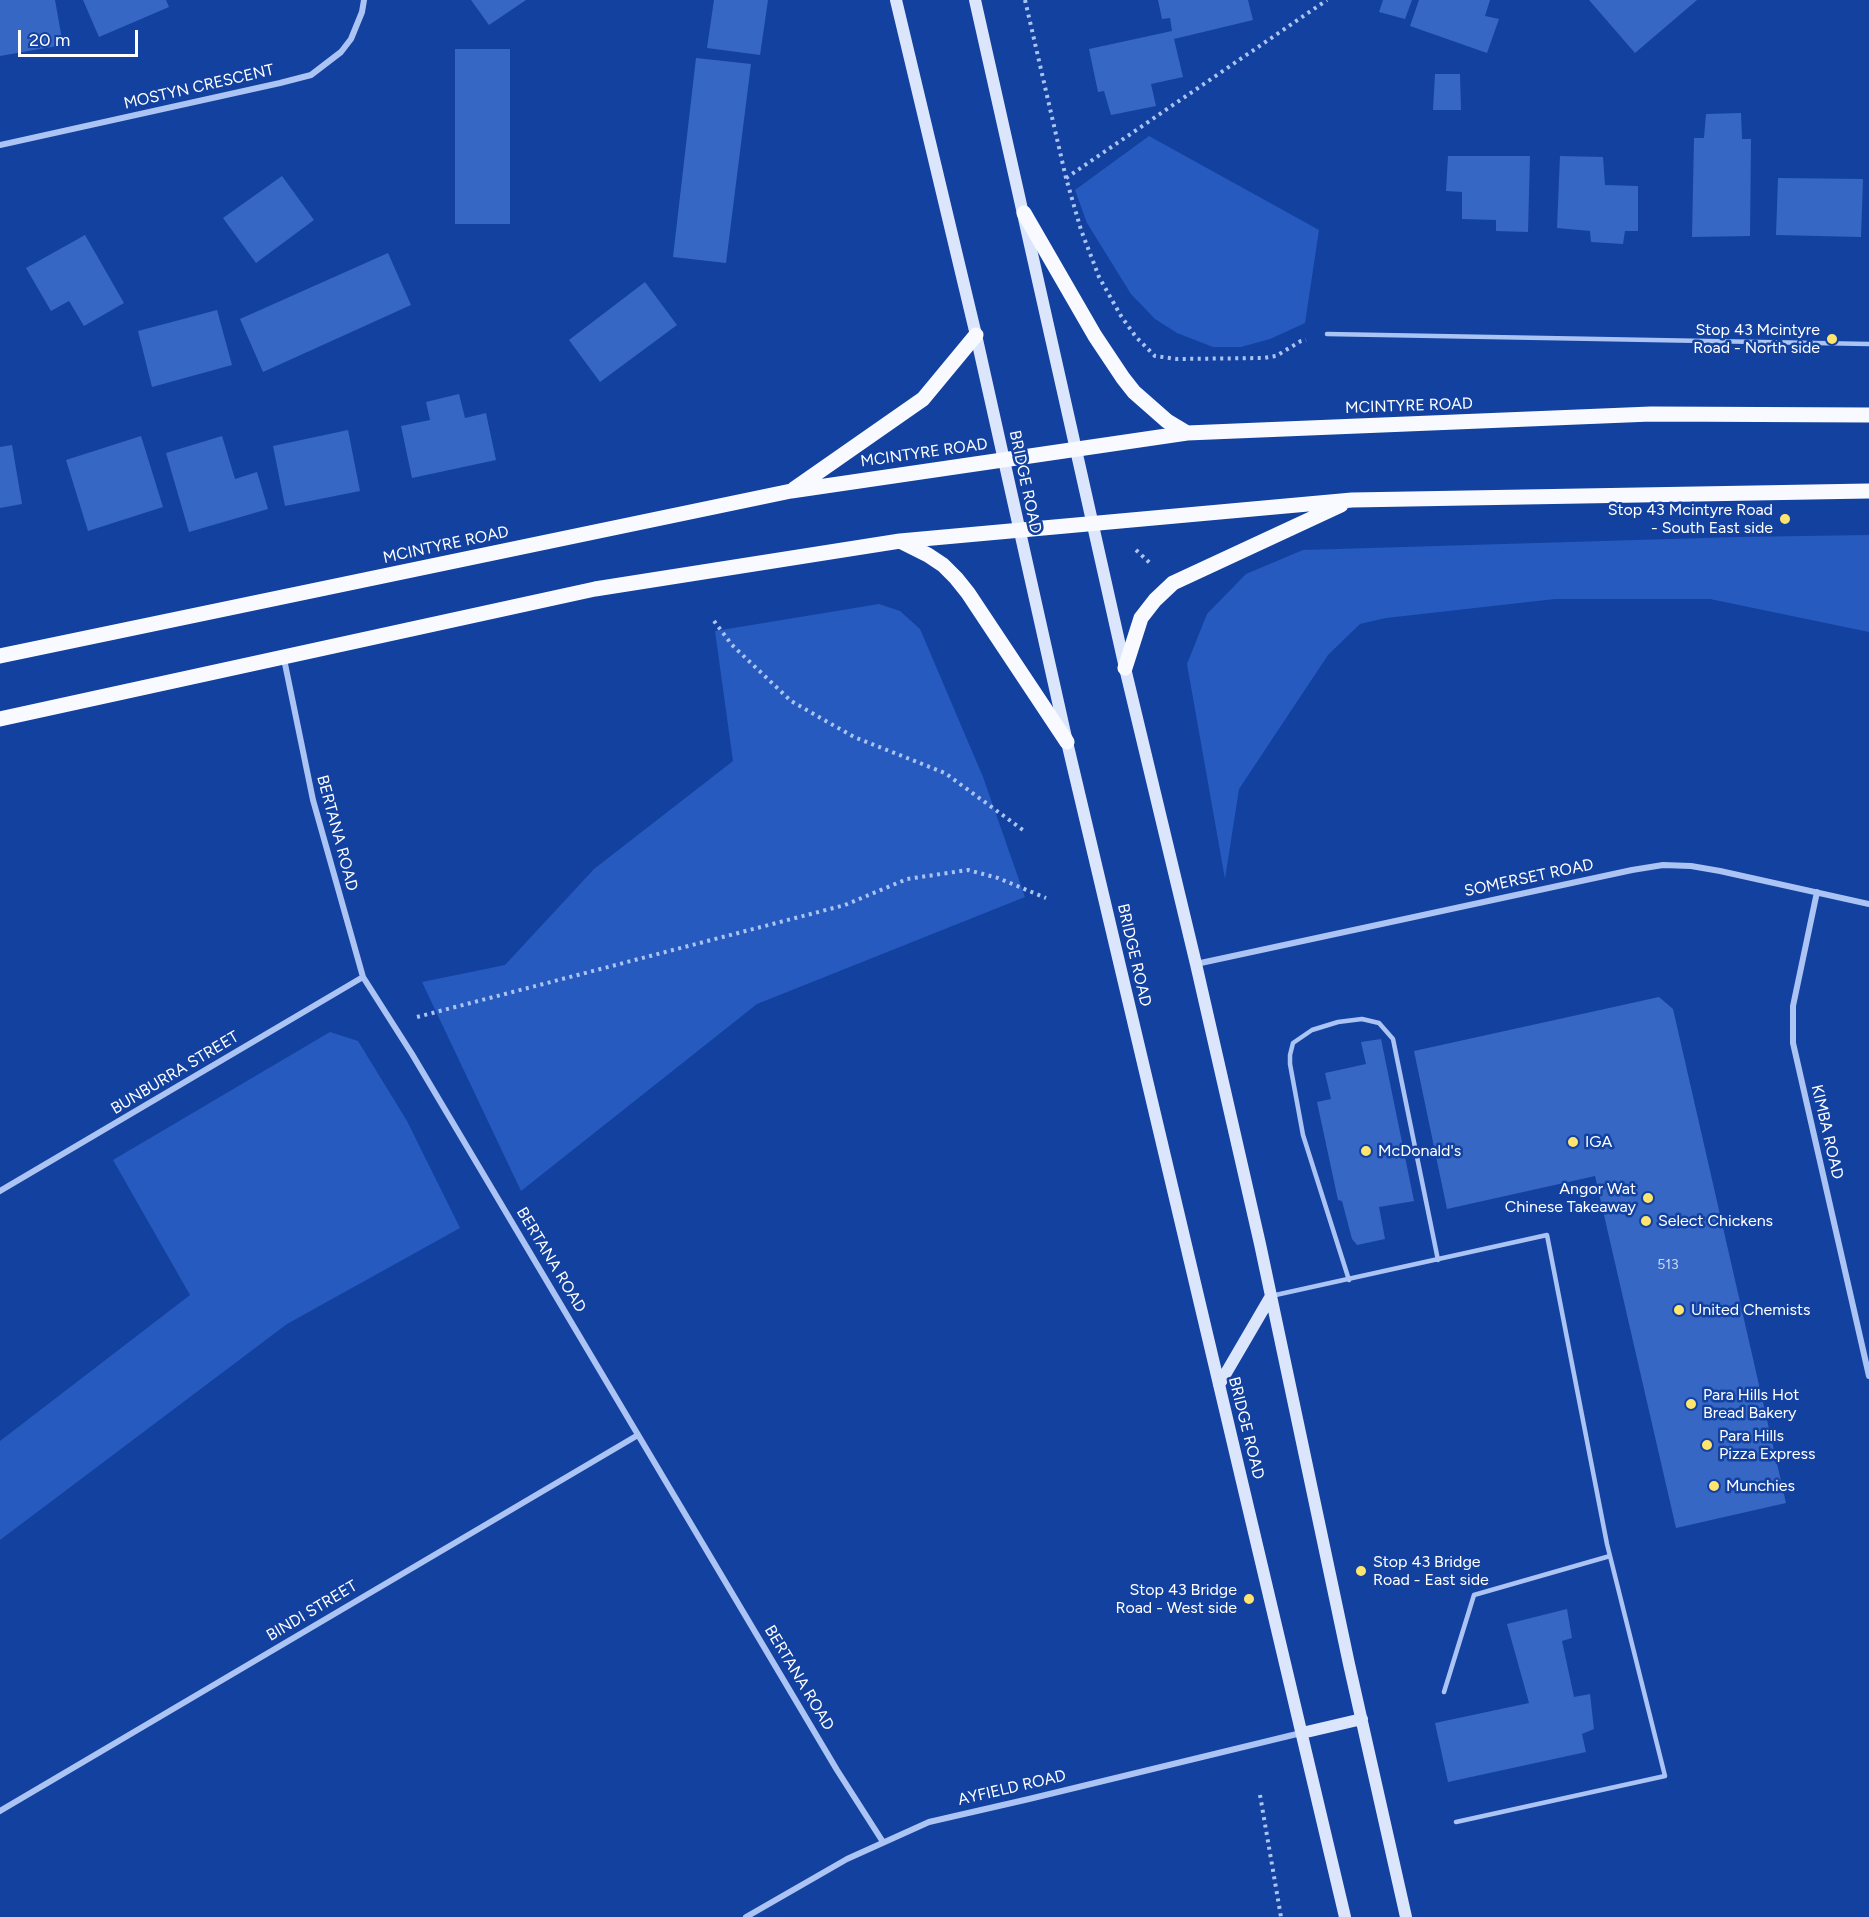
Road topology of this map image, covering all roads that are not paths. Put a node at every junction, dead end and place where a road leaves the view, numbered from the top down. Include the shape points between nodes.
1 (364, 0) edge
2 (896, 0) edge
3 (975, 0) edge
4 (0, 145) edge
5 (1024, 213) junction
6 (1327, 334) road end
7 (976, 335) junction
8 (1869, 344) edge
9 (1869, 415) edge
10 (1187, 433) junction
11 (1076, 449) junction
12 (1003, 460) junction
13 (791, 491) junction
14 (1869, 491) edge
15 (1352, 500) junction
16 (1092, 524) junction
17 (1019, 530) junction
18 (900, 541) junction
19 (0, 656) edge
20 (283, 657) junction
21 (1125, 668) junction
22 (0, 719) edge
23 (1067, 742) junction
24 (1817, 892) junction
25 (1869, 904) edge
26 (1196, 964) junction
27 (363, 977) junction
28 (0, 1191) edge
29 (1438, 1260) junction
30 (1349, 1280) junction
31 (1271, 1296) junction
32 (1869, 1376) edge
33 (1219, 1386) junction
34 (638, 1435) junction
35 (1610, 1557) junction
36 (1444, 1692) dead end
37 (1362, 1719) junction
38 (1302, 1733) junction
39 (0, 1811) edge
40 (1456, 1822) dead end
41 (883, 1842) junction
42 (746, 1917) edge
43 (1345, 1917) edge
44 (1406, 1917) edge

1 - 4 street, MOSTYN CRESCENT via 351,39 311,75
2 - 7 main road, BRIDGE ROAD
3 - 5 main road
5 - 10 main road via 1123,378 1167,421
5 - 11 main road
6 - 8 lane
7 - 12 main road, BRIDGE ROAD
7 - 13 main road via 924,399
9 - 10 main road, MCINTYRE ROAD via 1651,414
10 - 11 main road, MCINTYRE ROAD
11 - 12 main road, MCINTYRE ROAD
11 - 16 main road
12 - 13 main road, MCINTYRE ROAD
12 - 17 main road, BRIDGE ROAD
13 - 19 main road, MCINTYRE ROAD
14 - 15 main road
15 - 16 main road
15 - 21 main road via 1173,583 1141,618
16 - 17 main road
16 - 21 main road
17 - 18 main road
17 - 23 main road, BRIDGE ROAD
18 - 20 main road via 595,590
18 - 23 main road via 928,555 956,578
20 - 22 main road
20 - 27 street, BERTANA ROAD via 313,800
21 - 26 main road
23 - 33 main road, BRIDGE ROAD
24 - 25 street, SOMERSET ROAD
24 - 26 street, SOMERSET ROAD via 1691,866 1663,866
24 - 32 street, KIMBA ROAD via 1793,1006 1793,1043
26 - 31 main road
27 - 28 street, BUNBURRA STREET
27 - 34 street, BERTANA ROAD
29 - 30 lane
29 - 30 lane via 1393,1039 1379,1023 1362,1018 1338,1022 1312,1030 1293,1043 1290,1064 1303,1135
29 - 35 lane via 1547,1235
30 - 31 lane
31 - 33 main road
31 - 37 main road
33 - 38 main road, BRIDGE ROAD
34 - 39 street, BINDI STREET
34 - 41 street, BERTANA ROAD
35 - 36 lane via 1474,1595
35 - 40 lane via 1665,1776
37 - 38 main road
37 - 44 main road
38 - 41 street, AYFIELD ROAD via 929,1822
38 - 43 main road, BRIDGE ROAD
41 - 42 street, AYFIELD ROAD

